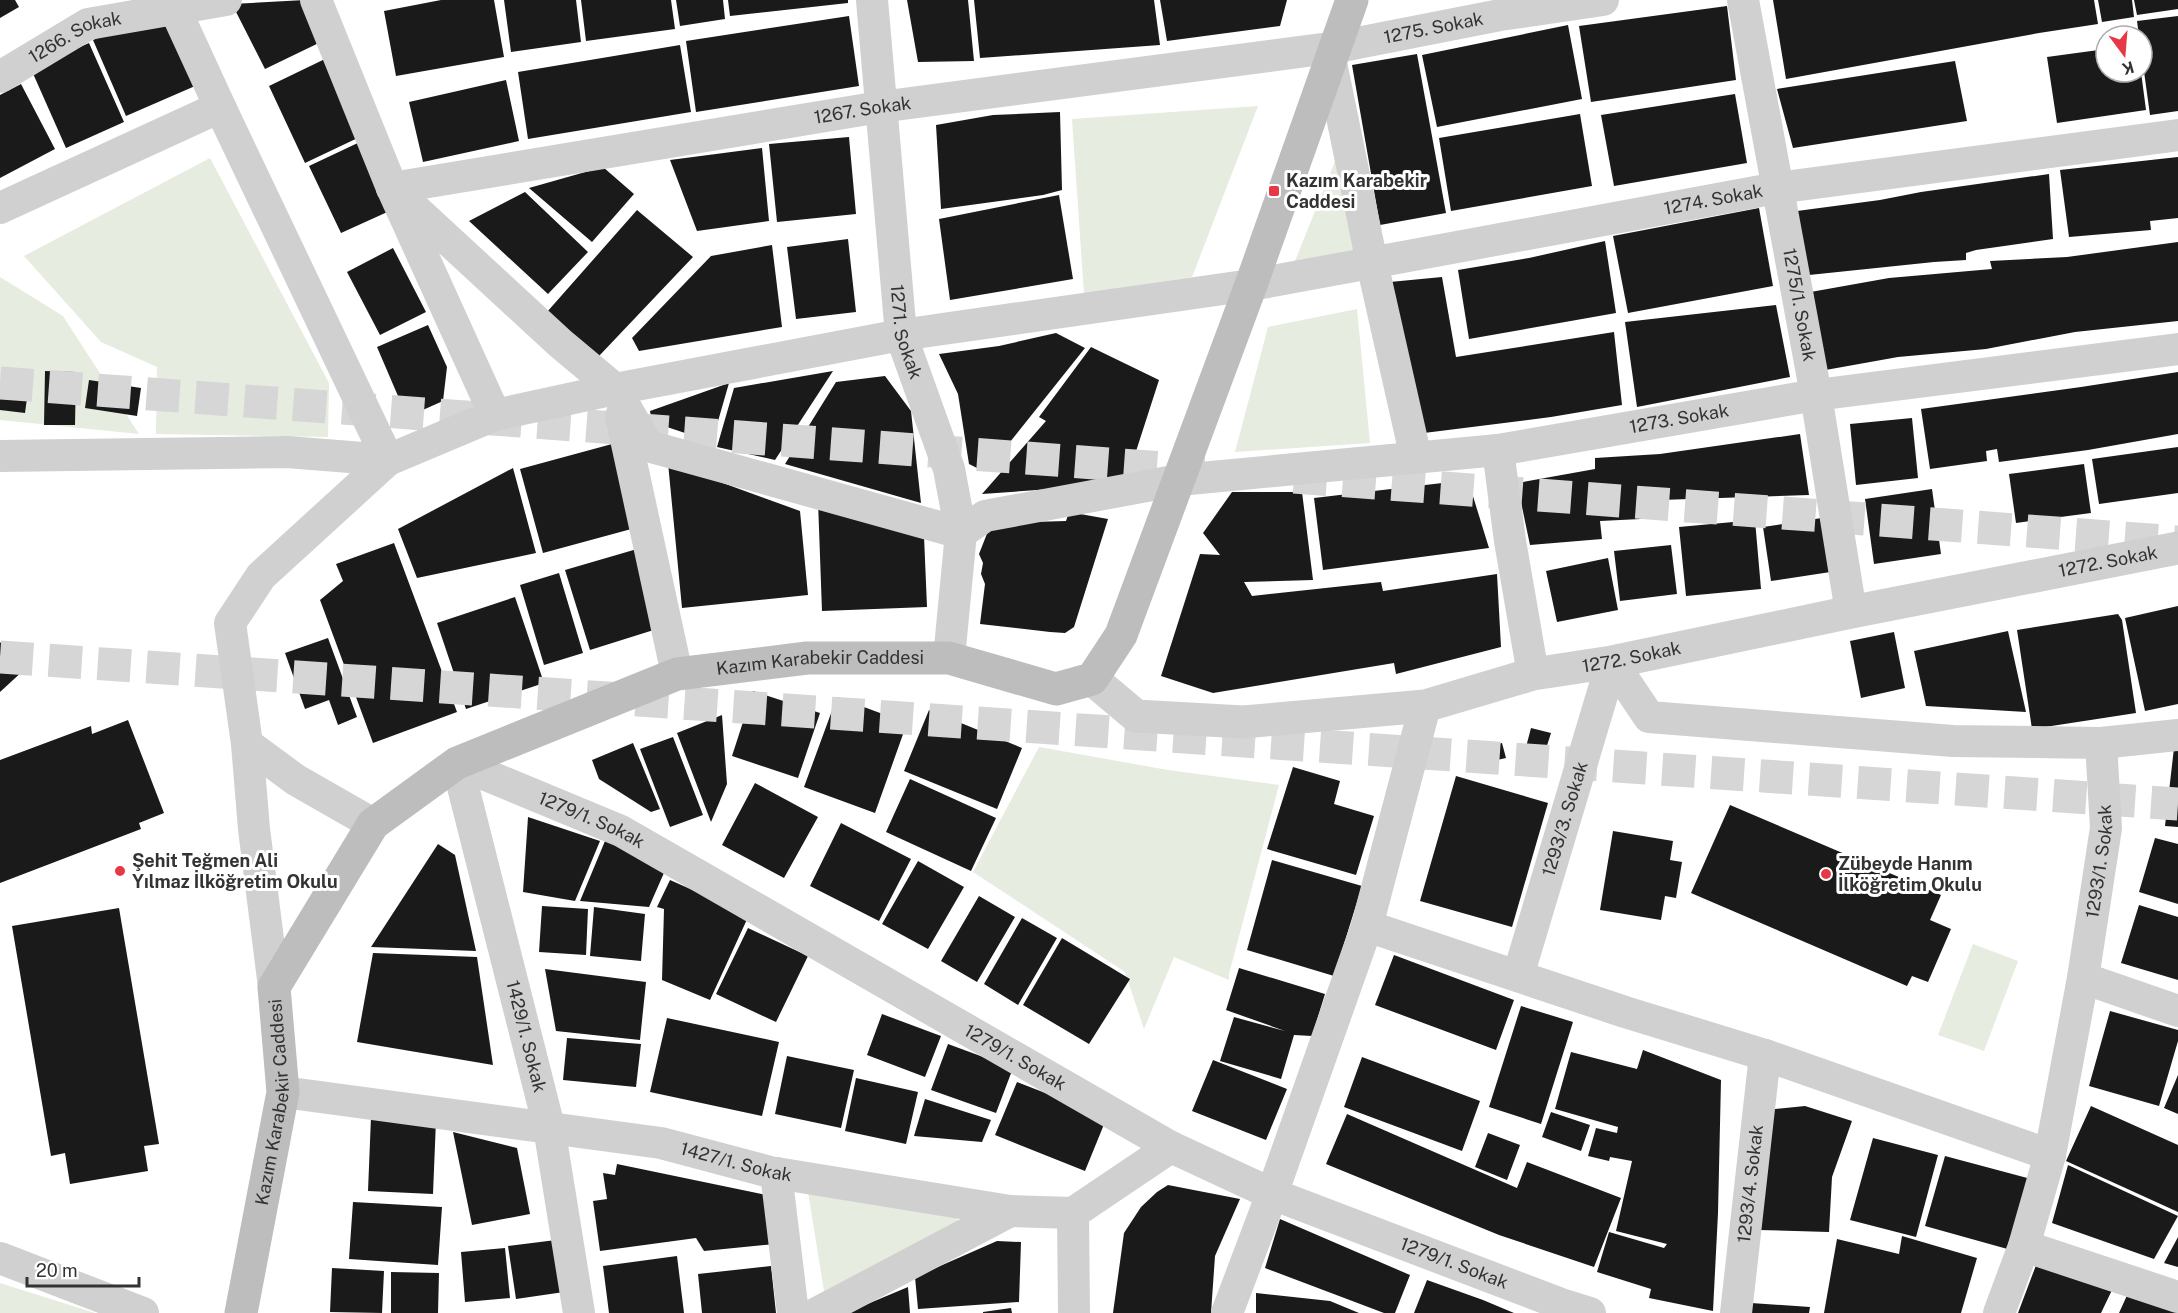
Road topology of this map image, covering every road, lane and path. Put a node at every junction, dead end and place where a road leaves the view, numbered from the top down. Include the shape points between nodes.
1 (226, 0) edge
2 (316, 0) edge
3 (872, 0) edge
4 (1352, 0) edge
5 (1603, 0) edge
6 (1743, 0) edge
7 (1499, 8) edge
8 (175, 9) junction
9 (1334, 55) junction
10 (0, 77) edge
11 (220, 107) junction
12 (880, 107) junction
13 (2178, 135) edge
14 (392, 188) junction
15 (1776, 188) junction
16 (0, 208) edge
17 (1372, 263) junction
18 (1251, 285) junction
19 (901, 335) junction
20 (2178, 349) edge
21 (615, 389) junction
22 (1816, 394) junction
23 (495, 415) junction
24 (1498, 450) junction
25 (0, 456) edge
26 (1416, 459) junction
27 (388, 460) junction
28 (1179, 480) junction
29 (962, 533) junction
30 (2178, 548) edge
31 (1851, 612) junction
32 (948, 658) junction
33 (1612, 662) junction
34 (677, 674) junction
35 (1533, 674) junction
36 (1092, 679) junction
37 (1425, 706) junction
38 (2178, 735) edge
39 (2101, 743) junction
40 (247, 744) junction
41 (457, 763) junction
42 (373, 824) junction
43 (1367, 926) junction
44 (1518, 976) junction
45 (2083, 978) junction
46 (274, 987) junction
47 (2178, 1011) edge
48 (1765, 1055) junction
49 (283, 1092) junction
50 (549, 1127) junction
51 (1171, 1147) junction
52 (2050, 1155) junction
53 (776, 1173) junction
54 (1272, 1194) junction
55 (1010, 1212) junction
56 (1073, 1213) junction
57 (2024, 1246) junction
58 (0, 1258) edge
59 (2178, 1297) edge
60 (1570, 1310) edge
61 (143, 1313) edge
62 (241, 1313) edge
63 (579, 1313) edge
64 (793, 1313) edge
65 (817, 1313) edge
66 (1074, 1313) edge
67 (1227, 1313) edge
68 (1736, 1313) edge
69 (1999, 1313) edge

1 - 8 street, 1266. Sokak
2 - 14 street
3 - 12 street, 1271. Sokak
4 - 9 main road
5 - 7 street, 1275. Sokak
6 - 15 street, 1275/1. Sokak
7 - 9 street, 1275. Sokak
8 - 10 street, 1266. Sokak via 88,24
8 - 11 street
9 - 12 street, 1267. Sokak
9 - 17 street
9 - 18 main road
11 - 16 street
11 - 27 street
12 - 14 street, 1267. Sokak
12 - 19 street, 1271. Sokak
13 - 15 street, 1274. Sokak
14 - 21 street
14 - 23 street
15 - 17 street, 1274. Sokak
15 - 22 street, 1275/1. Sokak
17 - 18 street, 1274. Sokak
17 - 26 street
18 - 19 street, 1274. Sokak
18 - 28 main road
19 - 21 street, 1274. Sokak
19 - 29 street, 1271. Sokak via 950,469
20 - 22 street, 1273. Sokak
21 - 23 street, 1274. Sokak
21 - 29 street via 648,446
21 - 34 street
22 - 24 street, 1273. Sokak
22 - 31 street, 1275/1. Sokak
23 - 27 street, 1274. Sokak
24 - 26 street, 1273. Sokak
24 - 35 street
25 - 27 street via 287,452
26 - 28 street, 1273. Sokak
27 - 40 street via 261,576 230,624
28 - 29 street, 1273. Sokak via 985,516
28 - 36 main road via 1121,635
29 - 32 street, 1271. Sokak
30 - 31 street, 1272. Sokak
31 - 33 street, 1272. Sokak
32 - 34 main road, Kazım Karabekir Caddesi via 807,658
32 - 36 main road, Kazım Karabekir Caddesi via 1056,689
33 - 35 street, 1272. Sokak
33 - 39 street via 1649,717 1953,741
33 - 44 street, 1293/3. Sokak
34 - 41 main road, Kazım Karabekir Caddesi
35 - 37 street, 1272. Sokak
36 - 37 street, 1272. Sokak via 1136,716 1243,722
37 - 43 street
38 - 39 street
39 - 45 street, 1293/1. Sokak via 2106,828
40 - 42 street via 296,780
40 - 46 street
41 - 42 main road, Kazım Karabekir Caddesi
41 - 50 street, 1429/1. Sokak
41 - 51 street, 1279/1. Sokak via 621,831
42 - 46 main road, Kazım Karabekir Caddesi
43 - 44 street
43 - 54 street
44 - 48 street
45 - 47 street
45 - 52 street, 1293/1. Sokak
46 - 49 main road, Kazım Karabekir Caddesi
48 - 52 street
48 - 68 street, 1293/4. Sokak
49 - 50 street, 1427/1. Sokak
49 - 62 main road, Kazım Karabekir Caddesi
50 - 53 street, 1427/1. Sokak via 661,1143
50 - 63 street, 1429/1. Sokak
51 - 54 street, 1279/1. Sokak
51 - 56 street
52 - 57 street, 1293/1. Sokak
53 - 55 street, 1427/1. Sokak
53 - 64 street
54 - 60 street, 1279/1. Sokak
54 - 67 street
55 - 56 street, 1427/1. Sokak
55 - 65 street
56 - 66 street
57 - 59 street
57 - 69 street, 1293/1. Sokak
58 - 61 street

